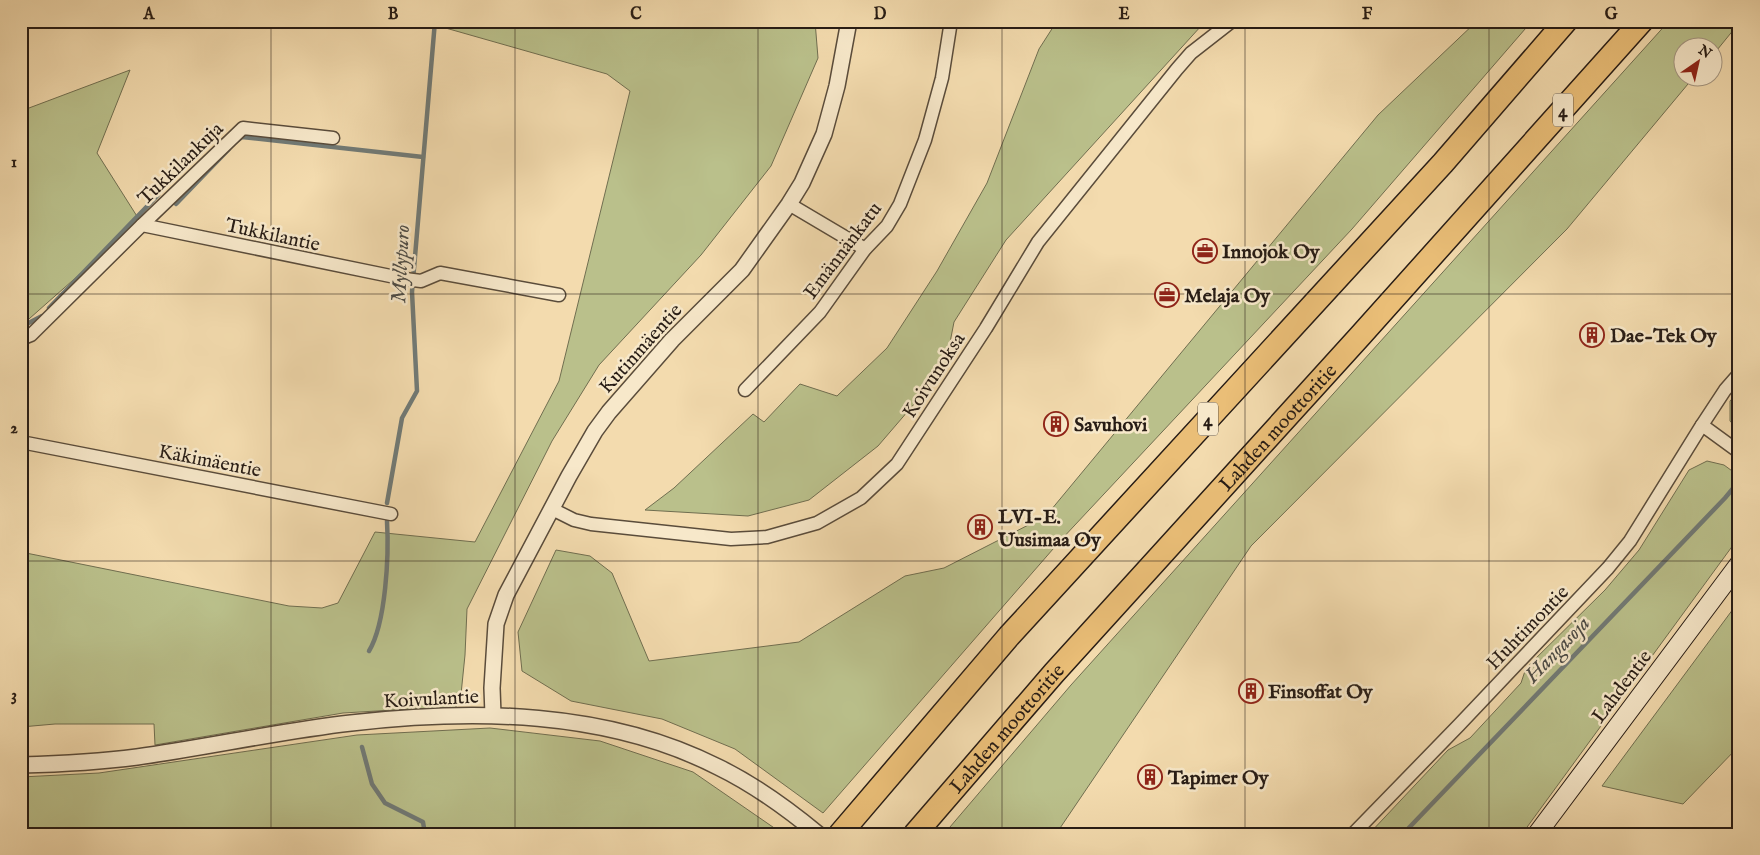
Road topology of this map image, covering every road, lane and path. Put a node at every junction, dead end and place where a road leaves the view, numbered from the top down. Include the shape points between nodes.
1 (848, 21) edge
2 (951, 21) edge
3 (1232, 21) edge
4 (1566, 21) edge
5 (1642, 21) edge
6 (333, 138) dead end
7 (789, 204) junction
8 (142, 225) junction
9 (865, 250) junction
10 (559, 295) dead end
11 (21, 339) edge
12 (1739, 374) edge
13 (745, 390) dead end
14 (1702, 425) junction
15 (21, 442) edge
16 (1739, 452) edge
17 (552, 509) junction
18 (391, 514) dead end
19 (1739, 564) edge
20 (493, 716) junction
21 (21, 765) edge
22 (846, 826) edge
23 (818, 834) edge
24 (915, 834) edge
25 (1353, 834) edge
26 (1537, 834) edge

1 - 7 street, Kutinmäentie via 837,86 824,134
2 - 9 street, Emännänkatu via 942,78 925,140 900,204 887,226
3 - 17 street, Koivunoksa via 1191,53 1038,242 898,464 861,498 817,523 767,537 731,539 591,524
4 - 22 highway, 4 via 1443,163 1009,636
5 - 24 highway, Lahden moottoritie / 4 via 1054,673
6 - 8 street, Tukkilankuja via 243,128
7 - 9 street
7 - 17 street, Kutinmäentie via 742,270 672,340 609,412
8 - 10 street, Tukkilantie via 421,282 440,274
8 - 11 street via 30,336
9 - 13 street, Emännänkatu via 820,312
12 - 14 street, Huhtimontie
14 - 16 street
14 - 25 street, Huhtimontie via 1630,541 1608,568
15 - 18 street, Käkimäentie
17 - 20 street, Kutinmäentie via 506,596 496,624
19 - 26 main road, Lahdentie
20 - 21 street, Koivulantie via 350,723 138,757
20 - 23 street, Koivulantie via 598,727 684,752 719,767

